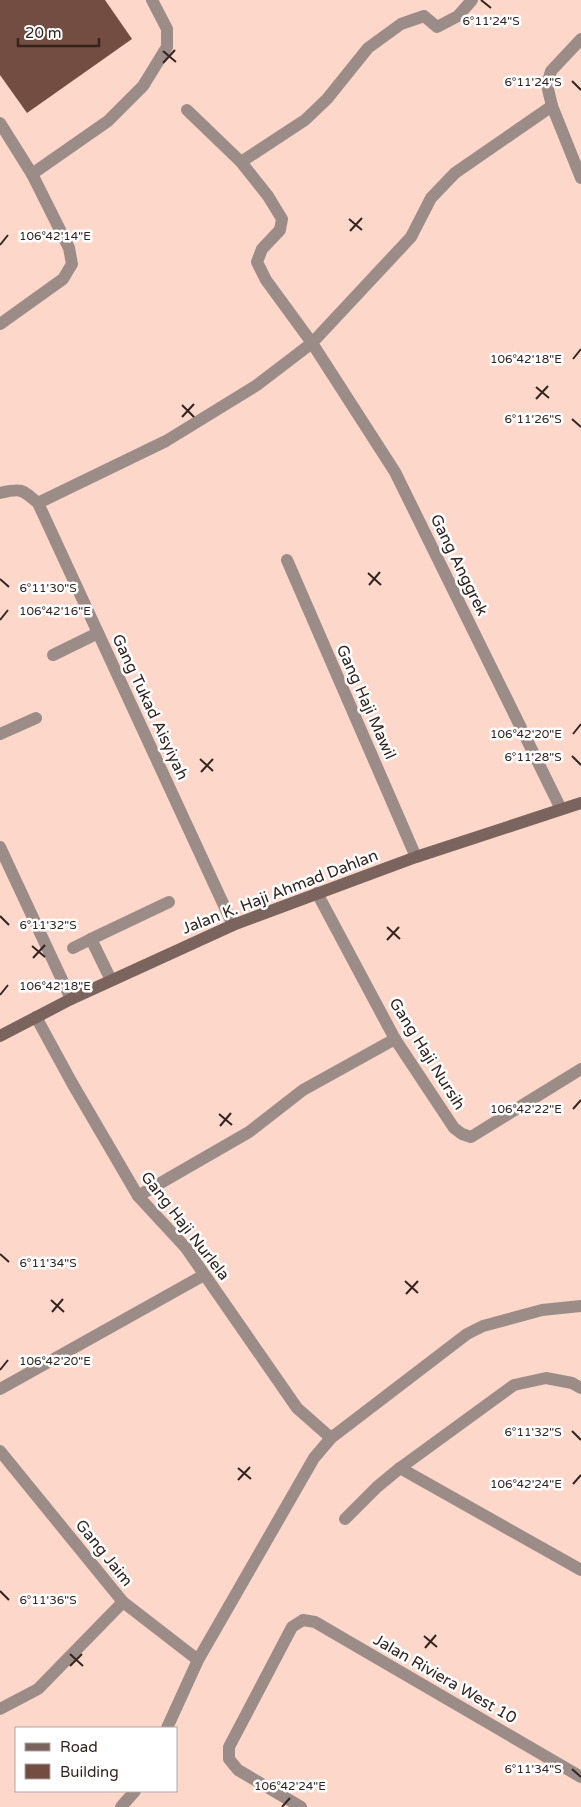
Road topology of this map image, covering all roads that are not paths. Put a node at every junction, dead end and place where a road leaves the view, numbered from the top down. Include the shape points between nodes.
1 (152, 0) edge
2 (472, 0) edge
3 (581, 38) edge
4 (552, 106) junction
5 (187, 110) dead end
6 (0, 123) edge
7 (241, 162) junction
8 (32, 174) junction
9 (581, 178) edge
10 (0, 324) edge
11 (312, 343) junction
12 (0, 493) edge
13 (38, 503) junction
14 (287, 560) dead end
15 (98, 633) junction
16 (53, 655) dead end
17 (36, 718) dead end
18 (0, 734) edge
19 (581, 803) edge
20 (561, 810) junction
21 (0, 847) edge
22 (416, 857) junction
23 (317, 893) junction
24 (169, 902) dead end
25 (233, 925) junction
26 (91, 939) junction
27 (73, 948) dead end
28 (111, 980) junction
29 (71, 999) junction
30 (36, 1017) junction
31 (0, 1036) edge
32 (395, 1039) junction
33 (581, 1069) edge
34 (138, 1196) junction
35 (204, 1275) junction
36 (581, 1306) edge
37 (576, 1386) edge
38 (0, 1389) edge
39 (331, 1438) junction
40 (0, 1451) edge
41 (400, 1468) junction
42 (345, 1519) dead end
43 (581, 1570) edge
44 (123, 1602) junction
45 (198, 1660) junction
46 (0, 1708) edge
47 (167, 1727) edge
48 (581, 1777) edge
49 (134, 1792) edge
50 (121, 1807) edge
51 (301, 1807) edge

1 - 8 street via 167,29 167,47 143,86 108,121
2 - 7 street via 458,16 436,26 424,16 394,29 368,48 328,99 305,120
3 - 4 street via 551,71 547,85
4 - 9 street
4 - 11 street via 455,173 431,198 412,237
5 - 7 street
6 - 8 street
7 - 11 street, Gang Anggrek via 282,219 280,230 262,249 257,262 266,280
8 - 10 street via 69,248 72,264 63,279
11 - 13 street via 257,385 166,441
11 - 20 street, Gang Anggrek via 395,472
12 - 13 street via 16,489
13 - 15 street, Gang Tukad Aisyiyah
14 - 22 street, Gang Haji Mawil
15 - 16 street
15 - 25 street, Gang Tukad Aisyiyah
17 - 18 street
19 - 20 main road, Jalan K. Haji Ahmad Dahlan
20 - 22 main road, Jalan K. Haji Ahmad Dahlan
21 - 29 street
22 - 23 main road, Jalan K. Haji Ahmad Dahlan
23 - 25 main road, Jalan K. Haji Ahmad Dahlan
23 - 32 street, Gang Haji Nursih
24 - 26 street
25 - 28 main road, Jalan K. Haji Ahmad Dahlan
26 - 27 street
26 - 28 street
28 - 29 main road, Jalan K. Haji Ahmad Dahlan
29 - 30 main road, Jalan K. Haji Ahmad Dahlan
30 - 31 main road, Jalan K. Haji Ahmad Dahlan
30 - 34 street, Gang Haji Nurlela
32 - 33 street, Gang Haji Nursih via 454,1128 471,1137
32 - 34 street via 303,1090 249,1132
34 - 35 street, Gang Haji Nurlela via 186,1248
35 - 38 street
35 - 39 street, Gang Haji Nurlela via 298,1408
36 - 39 street via 542,1310 483,1326 467,1334
37 - 41 street via 546,1378 514,1385
39 - 45 street via 314,1458
40 - 44 street, Gang Jaim
41 - 42 street
41 - 43 street
44 - 45 street, Gang Jaim
44 - 46 street via 38,1689
45 - 47 street
48 - 51 street, Jalan Riviera West 10 via 315,1622 303,1620 292,1627 229,1747 229,1759 238,1770
49 - 50 street

